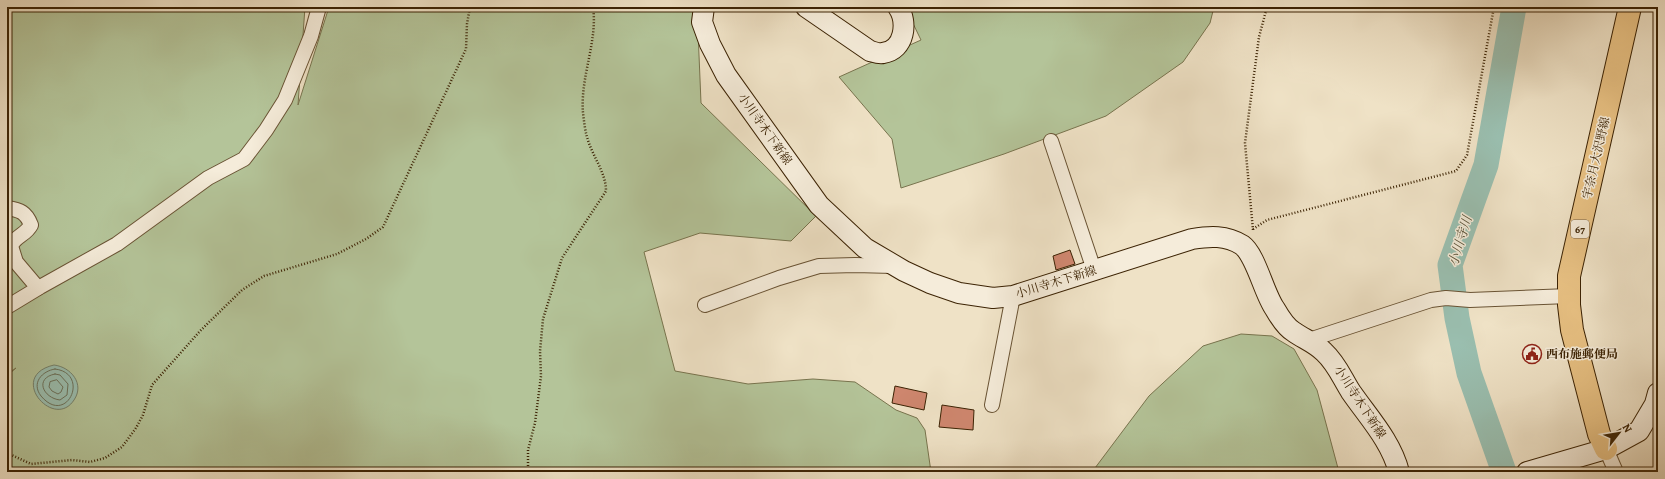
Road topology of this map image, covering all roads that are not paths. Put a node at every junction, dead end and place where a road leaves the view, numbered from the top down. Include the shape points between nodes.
1 (319, 7) edge
2 (704, 7) edge
3 (806, 7) edge
4 (898, 7) edge
5 (1630, 7) edge
6 (1051, 141) dead end
7 (7, 208) edge
8 (895, 266) junction
9 (1094, 270) junction
10 (38, 288) junction
11 (1013, 296) junction
12 (1569, 296) junction
13 (705, 305) dead end
14 (7, 307) edge
15 (1309, 340) junction
16 (1658, 393) edge
17 (992, 405) dead end
18 (1606, 449) junction
19 (1399, 472) edge
20 (1527, 472) edge
21 (1616, 472) edge

1 - 10 street via 311,36 284,100 266,130 244,158 208,178 117,244
2 - 8 main road, 小川寺木下新線 via 702,22 726,75 819,206 865,248
3 - 4 main road via 870,51 883,53 894,49 902,38 904,26
5 - 12 main road, 宇奈月大沢野線 / 67 via 1569,276
6 - 9 street
7 - 10 street via 27,216 31,224 28,231 13,241 11,246 16,262
8 - 11 main road, 小川寺木下新線 via 930,283 959,292 993,298
8 - 13 street via 819,266
9 - 11 main road, 小川寺木下新線
9 - 15 main road, 小川寺木下新線 via 1192,239 1210,236 1228,238 1243,246 1250,254 1274,308 1293,332
10 - 14 street
11 - 17 street
12 - 15 street via 1430,300
12 - 18 main road, 宇奈月大沢野線 / 67 via 1572,330 1599,434
15 - 19 main road, 小川寺木下新線 via 1336,364 1350,390 1388,444
16 - 18 main road via 1655,404 1638,431
18 - 20 main road
18 - 21 street

